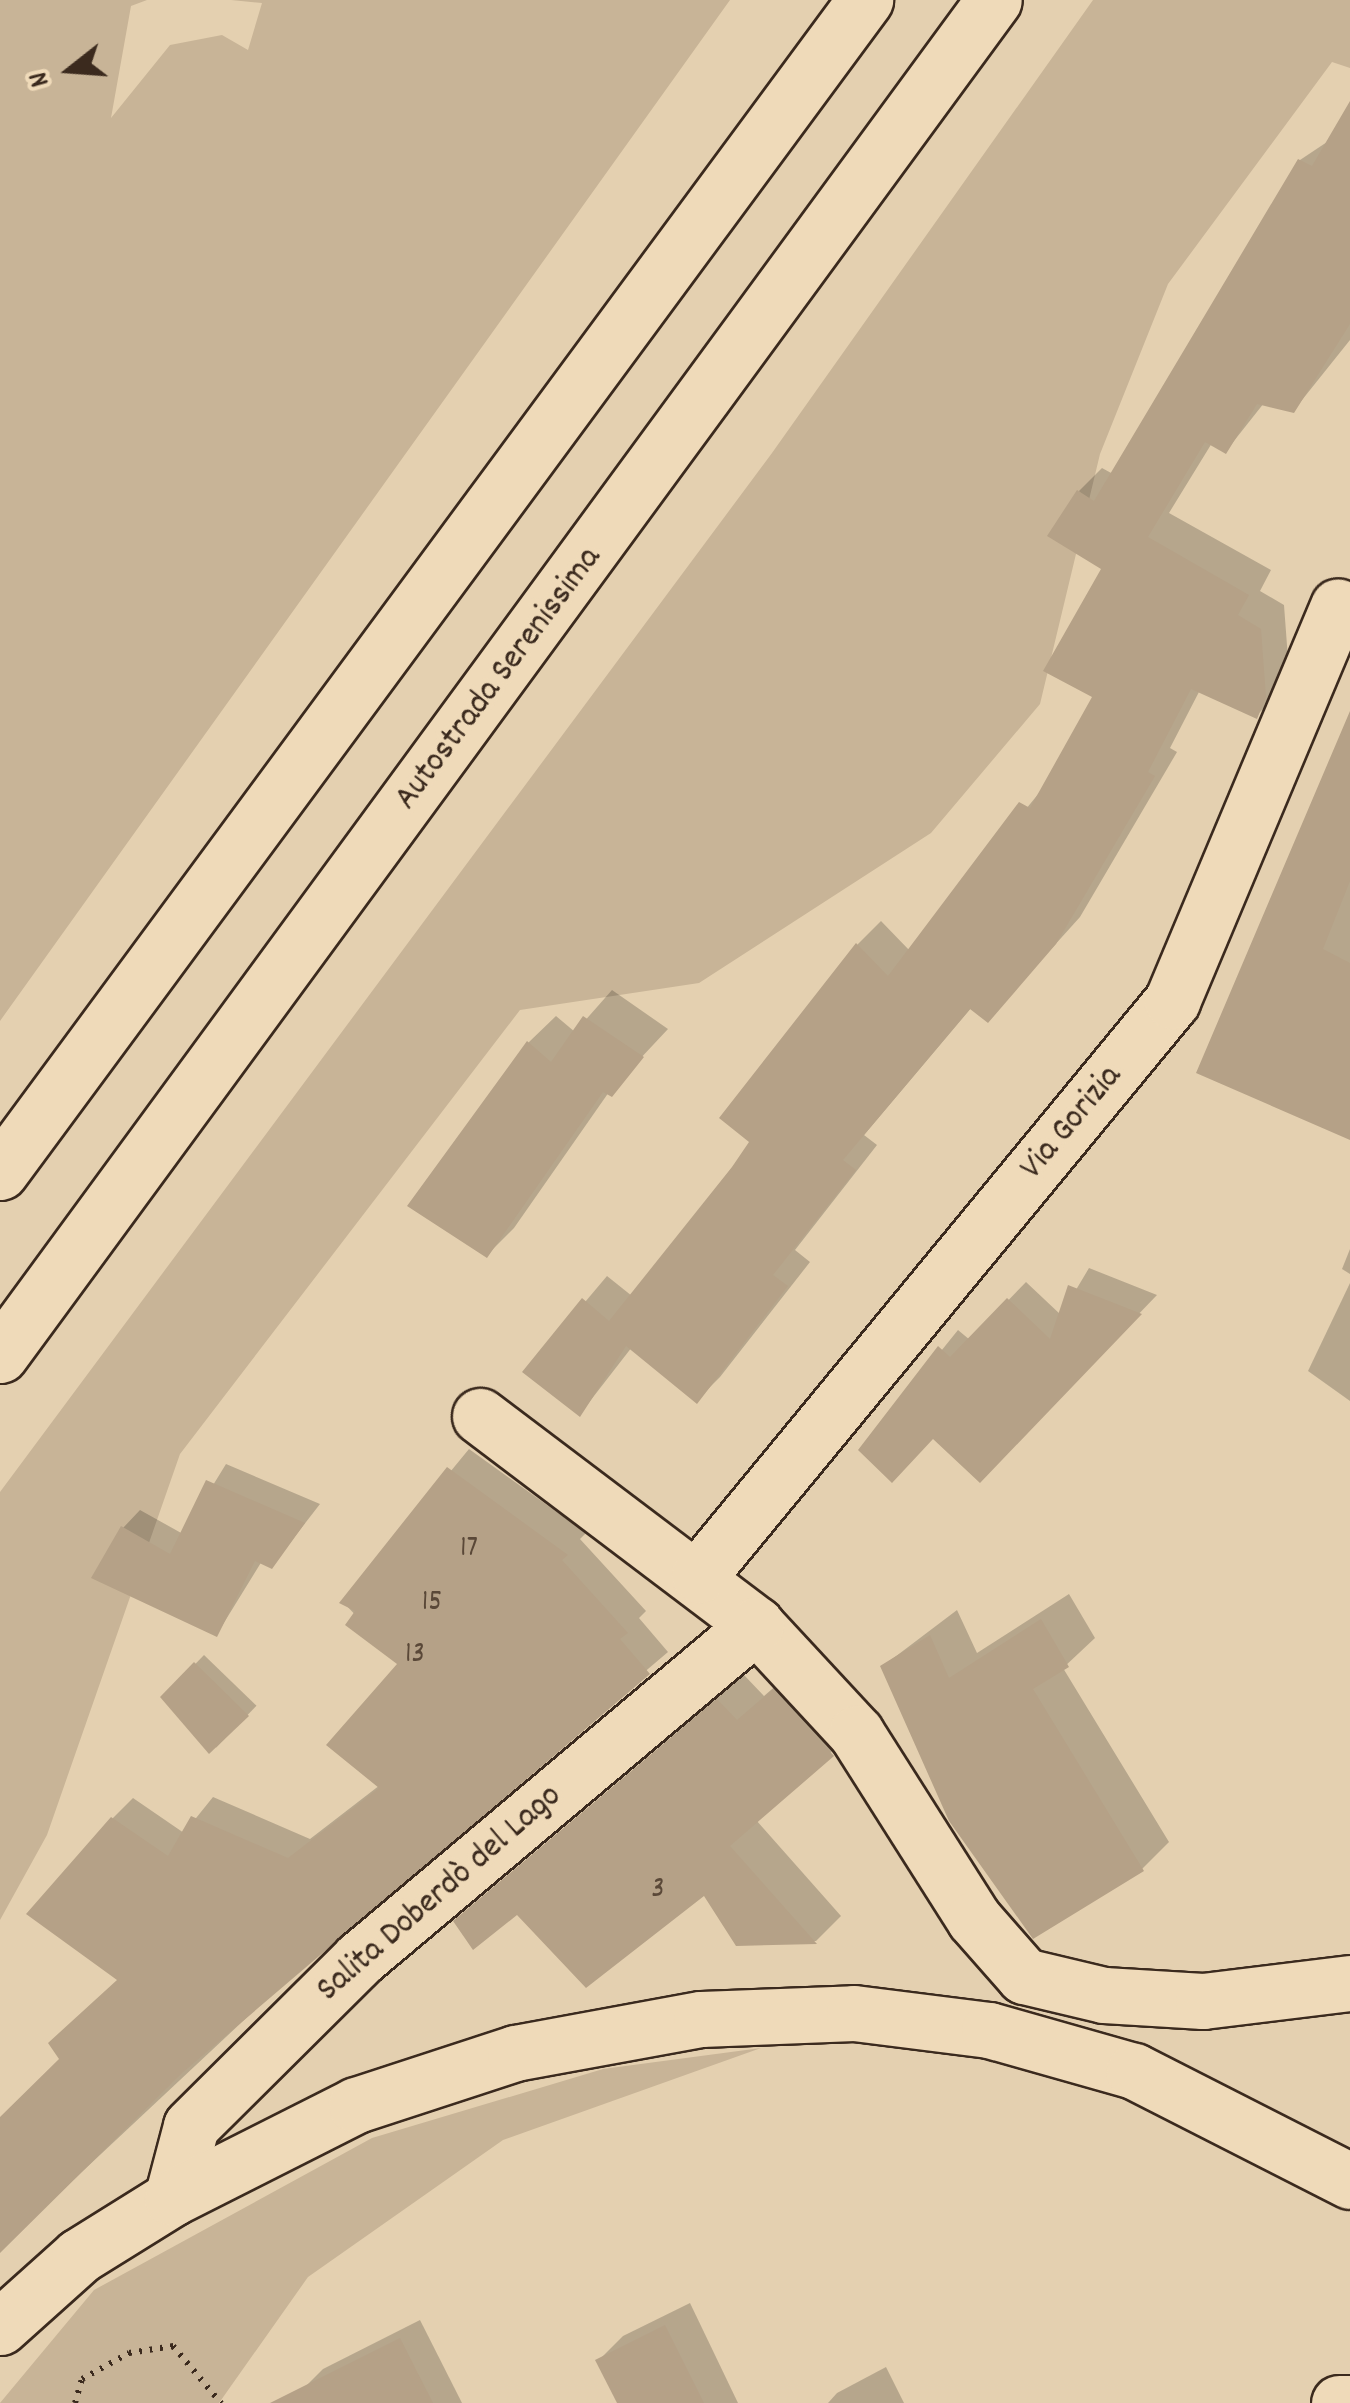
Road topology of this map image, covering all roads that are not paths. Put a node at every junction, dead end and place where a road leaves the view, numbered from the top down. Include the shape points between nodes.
1 (865, 0) edge
2 (994, 0) edge
3 (1338, 607) dead end
4 (0, 1172) edge
5 (0, 1355) edge
6 (480, 1416) dead end
7 (699, 1575) junction
8 (756, 1625) junction
9 (1350, 1984) edge
10 (1350, 2181) edge
11 (172, 2198) junction
12 (0, 2326) edge
13 (1339, 2403) edge
14 (1349, 2403) edge

1 - 4 main road
2 - 5 main road, Autostrada Serenissima
3 - 7 main road, Via Gorizia via 1172,1001
6 - 7 main road
7 - 8 main road
8 - 9 main road via 856,1733 974,1918 1024,1976 1104,1995 1203,2001
8 - 11 main road, Salita Doberdò del Lago via 359,1958 191,2126
10 - 11 main road via 1134,2071 989,2030 854,2013 701,2019 515,2054 356,2105
11 - 12 main road via 79,2256
13 - 14 main road

